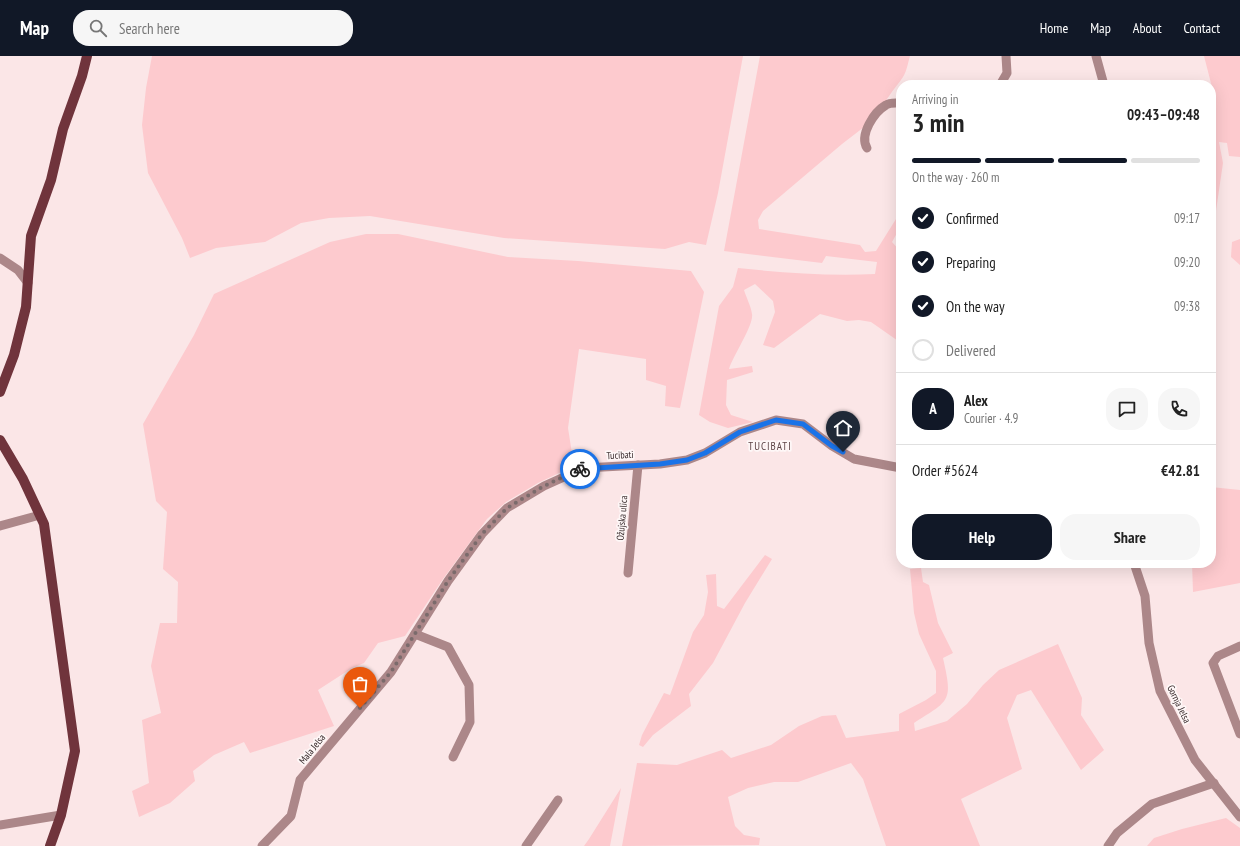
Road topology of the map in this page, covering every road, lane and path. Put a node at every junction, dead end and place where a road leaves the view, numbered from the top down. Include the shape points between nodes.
1 (86, 56) edge
2 (1006, 56) edge
3 (1096, 56) edge
4 (1003, 80) edge
5 (1103, 80) edge
6 (896, 104) edge
7 (867, 148) dead end
8 (0, 258) edge
9 (28, 283) junction
10 (0, 392) edge
11 (0, 440) edge
12 (638, 465) junction
13 (896, 467) edge
14 (40, 515) junction
15 (0, 526) edge
16 (1136, 568) edge
17 (628, 573) dead end
18 (415, 634) junction
19 (1240, 646) edge
20 (391, 672) joint
21 (1240, 734) edge
22 (453, 757) dead end
23 (1214, 783) junction
24 (558, 800) dead end
25 (61, 815) junction
26 (1240, 815) edge
27 (0, 826) edge
28 (50, 846) edge
29 (262, 846) edge
30 (526, 846) edge
31 (1108, 846) edge

1 - 9 main road via 82,76 63,129 51,180 31,236
2 - 4 street via 1007,73
3 - 5 street
6 - 7 street via 886,104 874,115 864,138
8 - 9 street via 18,270
9 - 10 main road via 26,307 16,348
11 - 14 main road via 24,479
12 - 13 street, Tucibati via 687,460 705,453 740,432 776,420 803,424 854,459
12 - 17 street, Ožujska ulica
12 - 18 street, Tucibati via 584,468 544,486 507,508 482,534 448,581
14 - 15 street
14 - 25 main road via 44,524 75,751
16 - 23 street, Gornja Jelsa via 1144,596 1149,643 1160,691 1196,760
18 - 20 street, Tucibati
18 - 22 street via 448,647 469,685 470,722
19 - 21 street via 1218,656 1213,663
20 - 29 street, Mala Jelsa via 300,780 291,816
23 - 26 street, Gornja Jelsa
23 - 31 street via 1152,804 1117,833
24 - 30 street
25 - 27 street
25 - 28 main road

